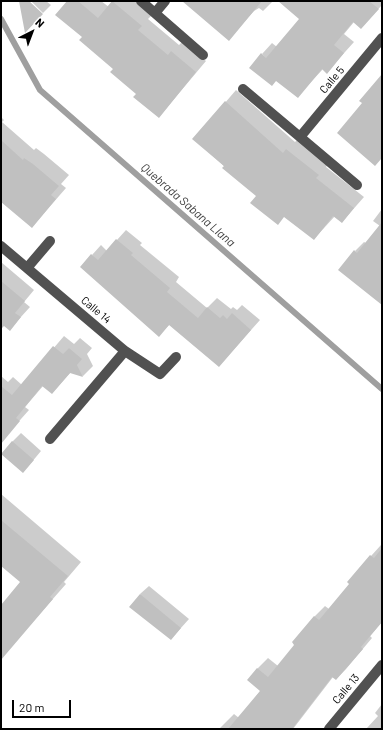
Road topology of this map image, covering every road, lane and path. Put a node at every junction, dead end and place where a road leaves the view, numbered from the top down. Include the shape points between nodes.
1 (141, 1) edge
2 (165, 1) edge
3 (155, 13) junction
4 (382, 38) edge
5 (203, 55) dead end
6 (243, 89) dead end
7 (300, 137) junction
8 (357, 185) dead end
9 (50, 240) dead end
10 (1, 246) edge
11 (28, 268) junction
12 (125, 351) junction
13 (176, 357) dead end
14 (50, 439) dead end
15 (382, 665) edge
16 (329, 729) edge

1 - 3 street
2 - 3 street
3 - 5 street
4 - 7 street, Calle 5
6 - 7 street
7 - 8 street
9 - 11 street
10 - 11 street, Calle 14
11 - 12 street, Calle 14
12 - 13 street, Calle 14 via 160,374
12 - 14 street
15 - 16 street, Calle 13

